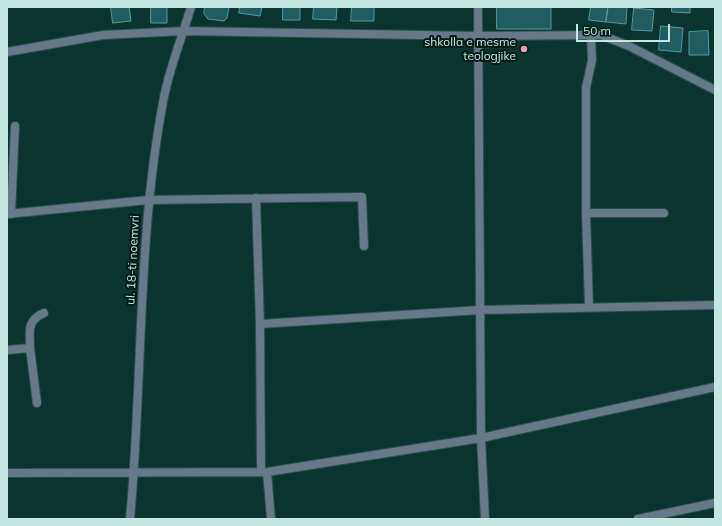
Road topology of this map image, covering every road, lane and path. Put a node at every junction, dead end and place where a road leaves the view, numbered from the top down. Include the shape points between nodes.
1 (191, 7) edge
2 (478, 7) edge
3 (184, 31) junction
4 (479, 36) junction
5 (591, 36) junction
6 (7, 52) edge
7 (715, 90) edge
8 (15, 126) dead end
9 (256, 198) junction
10 (148, 200) junction
11 (586, 213) junction
12 (664, 213) dead end
13 (9, 214) edge
14 (364, 246) dead end
15 (715, 305) edge
16 (589, 307) junction
17 (480, 310) junction
18 (44, 313) dead end
19 (260, 324) junction
20 (30, 348) junction
21 (7, 350) edge
22 (715, 387) edge
23 (37, 403) dead end
24 (482, 438) junction
25 (264, 472) junction
26 (7, 473) edge
27 (134, 473) junction
28 (715, 503) edge
29 (130, 519) edge
30 (271, 519) edge
31 (485, 519) edge
32 (638, 519) edge

1 - 3 street, ul. 18-ti noemvri
2 - 4 street
3 - 4 street
3 - 6 street via 102,35
3 - 10 street, ul. 18-ti noemvri via 164,95
4 - 5 street
4 - 17 street
5 - 7 street via 601,36 629,46
5 - 11 street via 592,60 586,88
8 - 13 street
9 - 10 street
9 - 14 street via 362,198
9 - 19 street
10 - 13 street
10 - 27 street, ul. 18-ti noemvri
11 - 12 street
11 - 16 street
15 - 16 street
16 - 17 street
17 - 19 street
17 - 24 street
18 - 20 street via 34,318 30,326
19 - 25 street
20 - 21 street
20 - 23 street
22 - 24 street
24 - 25 street
24 - 31 street
25 - 27 street
25 - 30 street
26 - 27 street
27 - 29 street, ul. 18-ti noemvri
28 - 32 street

